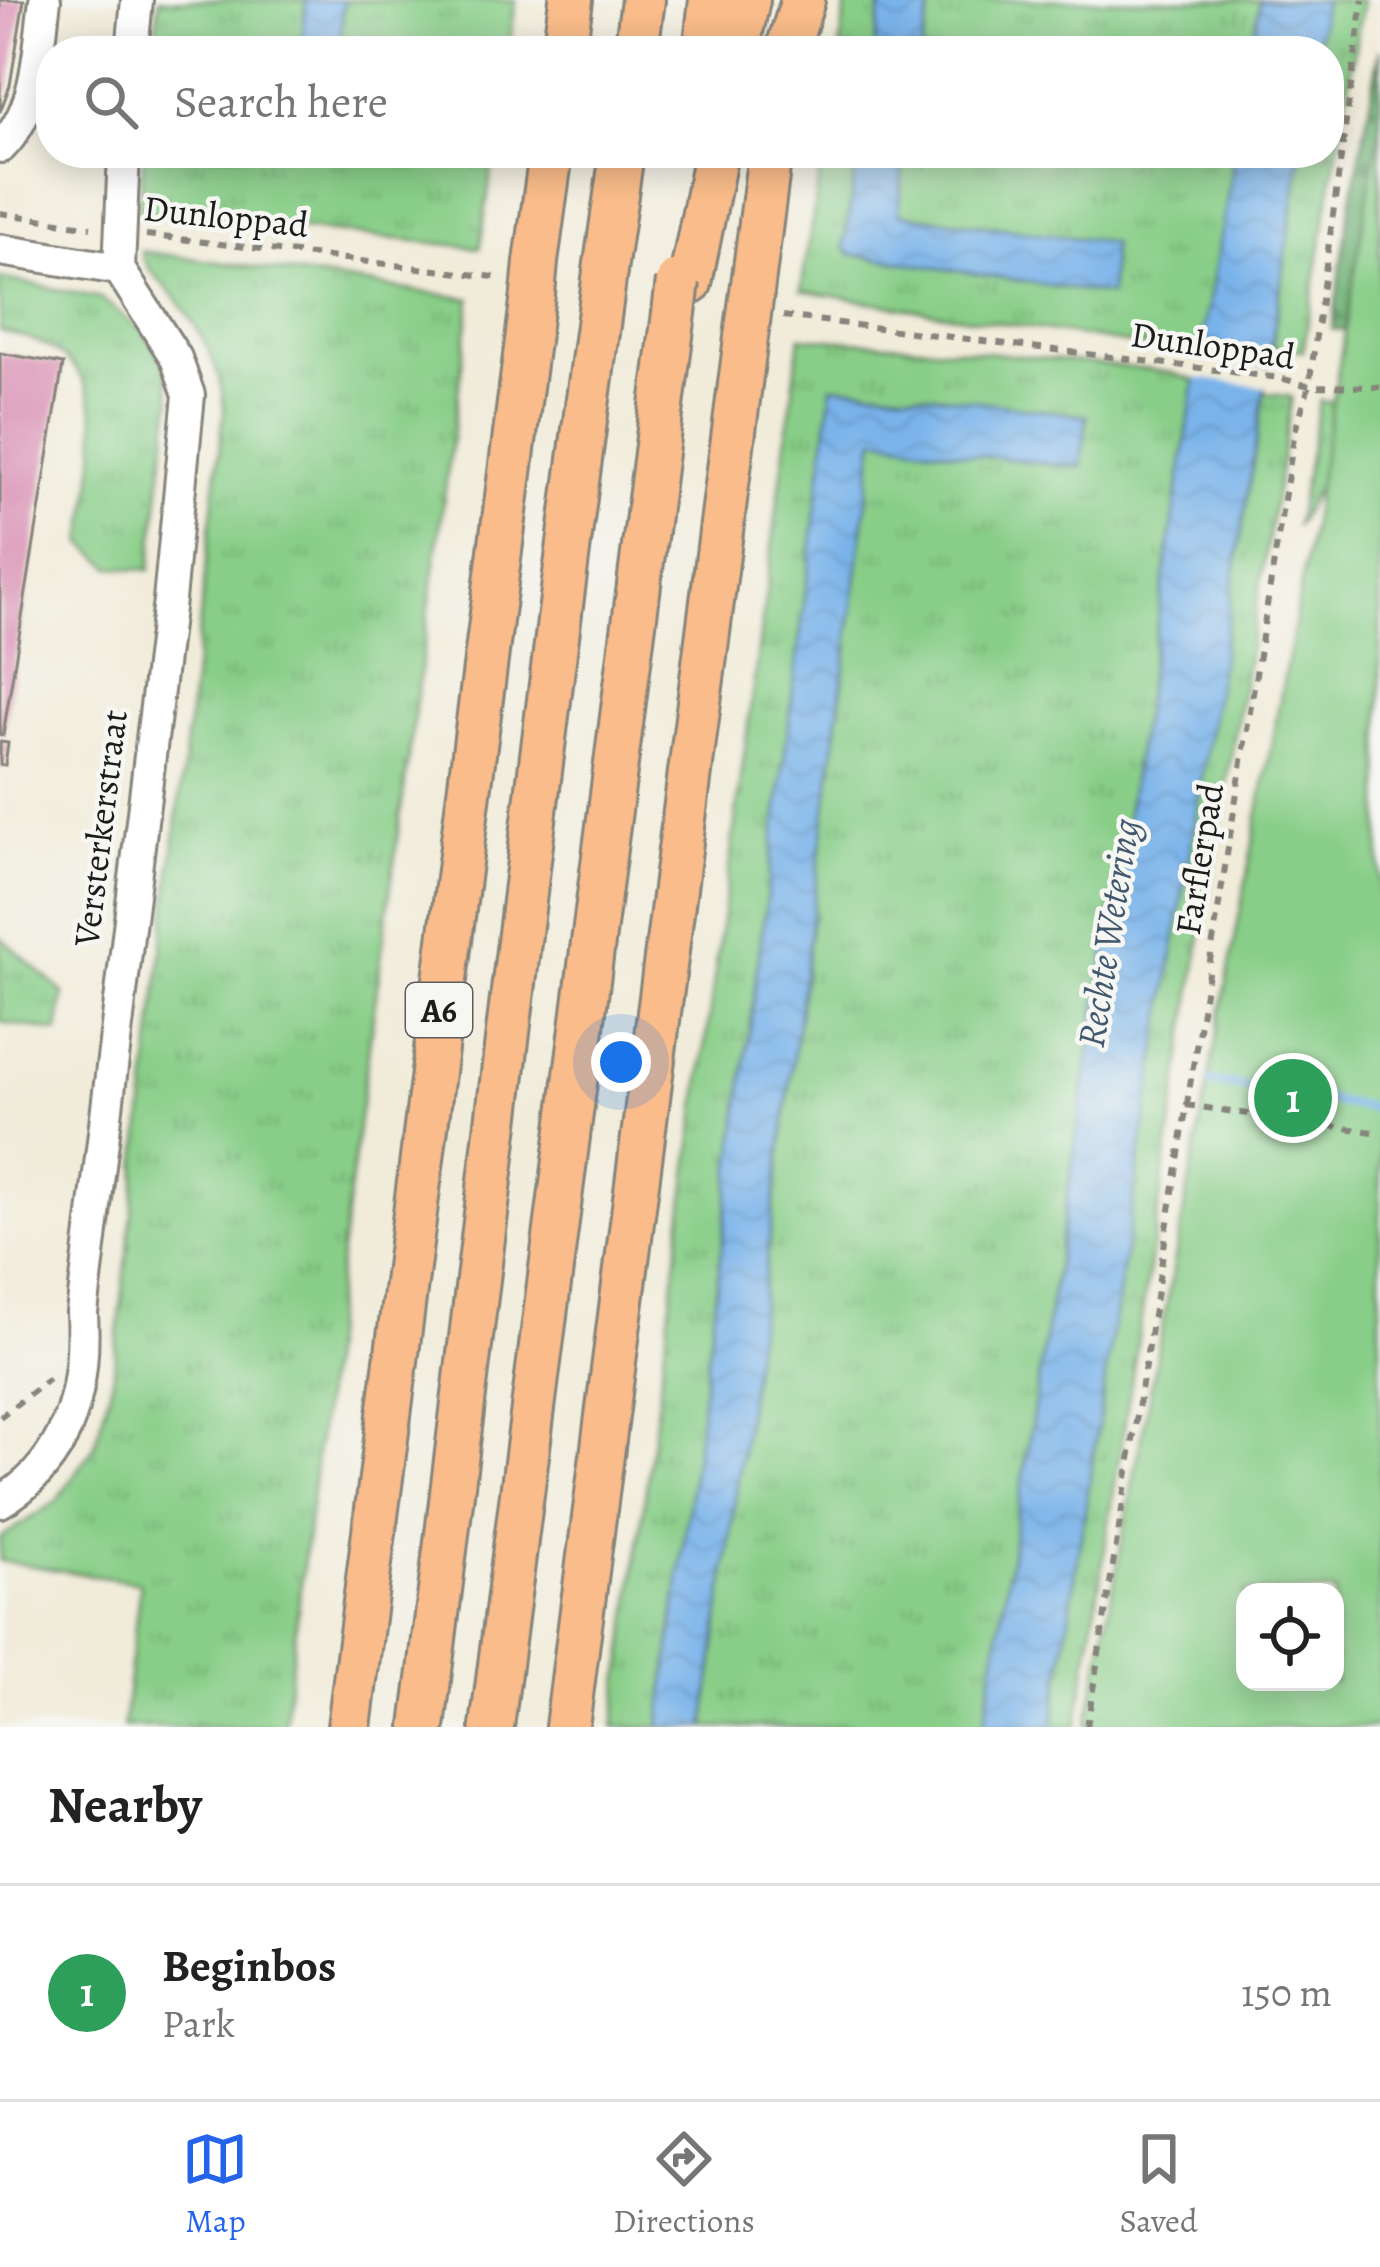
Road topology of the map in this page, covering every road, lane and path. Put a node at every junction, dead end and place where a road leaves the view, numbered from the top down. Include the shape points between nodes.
1 (45, 0) edge
2 (136, 0) edge
3 (568, 0) edge
4 (643, 0) edge
5 (711, 0) edge
6 (748, 0) edge
7 (789, 0) edge
8 (803, 0) edge
9 (1364, 0) edge
10 (40, 36) edge
11 (134, 36) edge
12 (565, 36) edge
13 (638, 36) edge
14 (707, 36) edge
15 (740, 36) edge
16 (785, 36) edge
17 (790, 36) edge
18 (36, 59) edge
19 (1344, 140) edge
20 (1, 147) edge
21 (123, 168) edge
22 (548, 168) edge
23 (620, 168) edge
24 (692, 168) edge
25 (712, 168) edge
26 (768, 168) edge
27 (1340, 168) edge
28 (0, 213) edge
29 (121, 232) junction
30 (0, 250) edge
31 (325, 254) dead end
32 (119, 269) junction
33 (681, 298) junction
34 (1038, 350) dead end
35 (1309, 386) junction
36 (1380, 387) edge
37 (1186, 1105) junction
38 (1380, 1133) edge
39 (0, 1502) edge
40 (349, 1727) edge
41 (423, 1727) edge
42 (492, 1727) edge
43 (567, 1727) edge
44 (1087, 1727) edge

1 - 10 street
2 - 11 street
3 - 12 highway
4 - 13 highway
5 - 14 highway
6 - 15 highway
7 - 16 highway
8 - 17 highway
9 - 19 path, Farflerpad
18 - 20 street via 29,105
21 - 29 street
22 - 40 highway, A6
23 - 41 highway, A6 via 545,711
24 - 33 highway
25 - 33 highway
26 - 43 highway
27 - 35 path, Farflerpad
28 - 29 path, Dunloppad
29 - 31 path, Dunloppad
29 - 32 street
30 - 32 street
32 - 39 street, Versterkerstraat via 184,375 187,418 82,1313 80,1390 44,1464
33 - 42 highway
34 - 35 path, Dunloppad
35 - 36 path, Dunloppad
35 - 37 path, Farflerpad via 1295,431
37 - 38 path
37 - 44 path, Farflerpad

